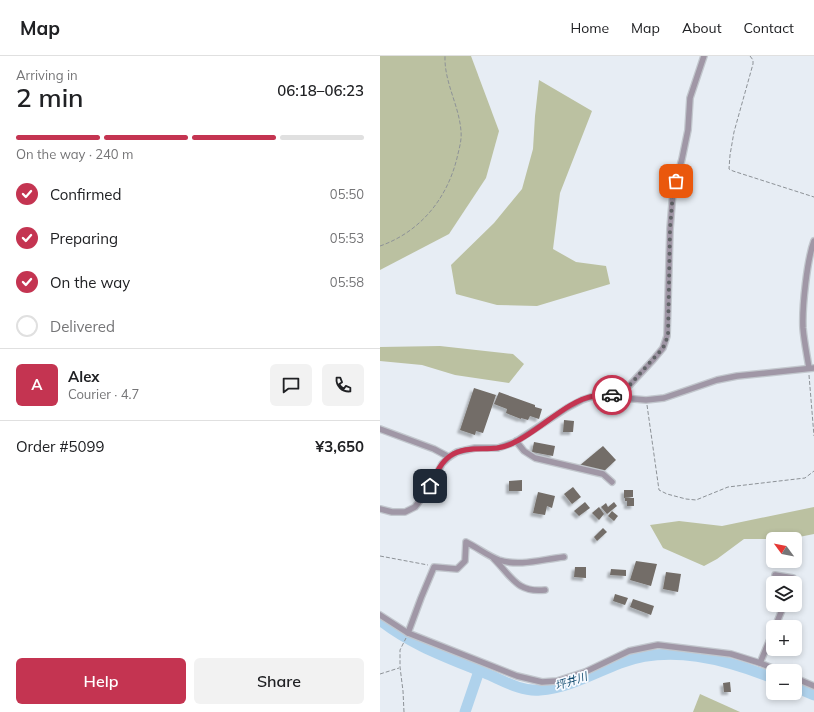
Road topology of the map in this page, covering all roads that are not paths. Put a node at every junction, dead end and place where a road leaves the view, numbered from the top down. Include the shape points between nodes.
1 (704, 56) edge
2 (814, 241) edge
3 (811, 368) edge
4 (614, 395) junction
5 (380, 429) edge
6 (516, 442) junction
7 (448, 457) junction
8 (612, 482) dead end
9 (380, 510) edge
10 (490, 556) junction
11 (564, 557) dead end
12 (775, 575) dead end
13 (781, 576) edge
14 (545, 590) dead end
15 (380, 615) edge
16 (408, 633) junction
17 (766, 649) edge
18 (760, 663) junction
19 (766, 666) edge
20 (802, 681) edge
21 (814, 686) edge

1 - 4 street via 690,98 688,130 673,191 668,336 663,348 627,388
2 - 3 street via 807,270 803,327
3 - 4 street via 717,380 664,398 646,400
4 - 6 street via 594,396 582,400
5 - 7 street via 434,449
6 - 7 street via 498,448 469,449
6 - 8 street via 535,458 603,474
7 - 9 street via 415,507 405,512
10 - 11 street via 517,563
10 - 14 street via 519,586 531,590
10 - 16 street via 466,542 465,561 457,569 434,567
12 - 13 street
15 - 16 street
16 - 18 street via 517,676 542,682 557,681 585,672 629,651 658,645 731,654
17 - 18 street
18 - 19 street
20 - 21 street

